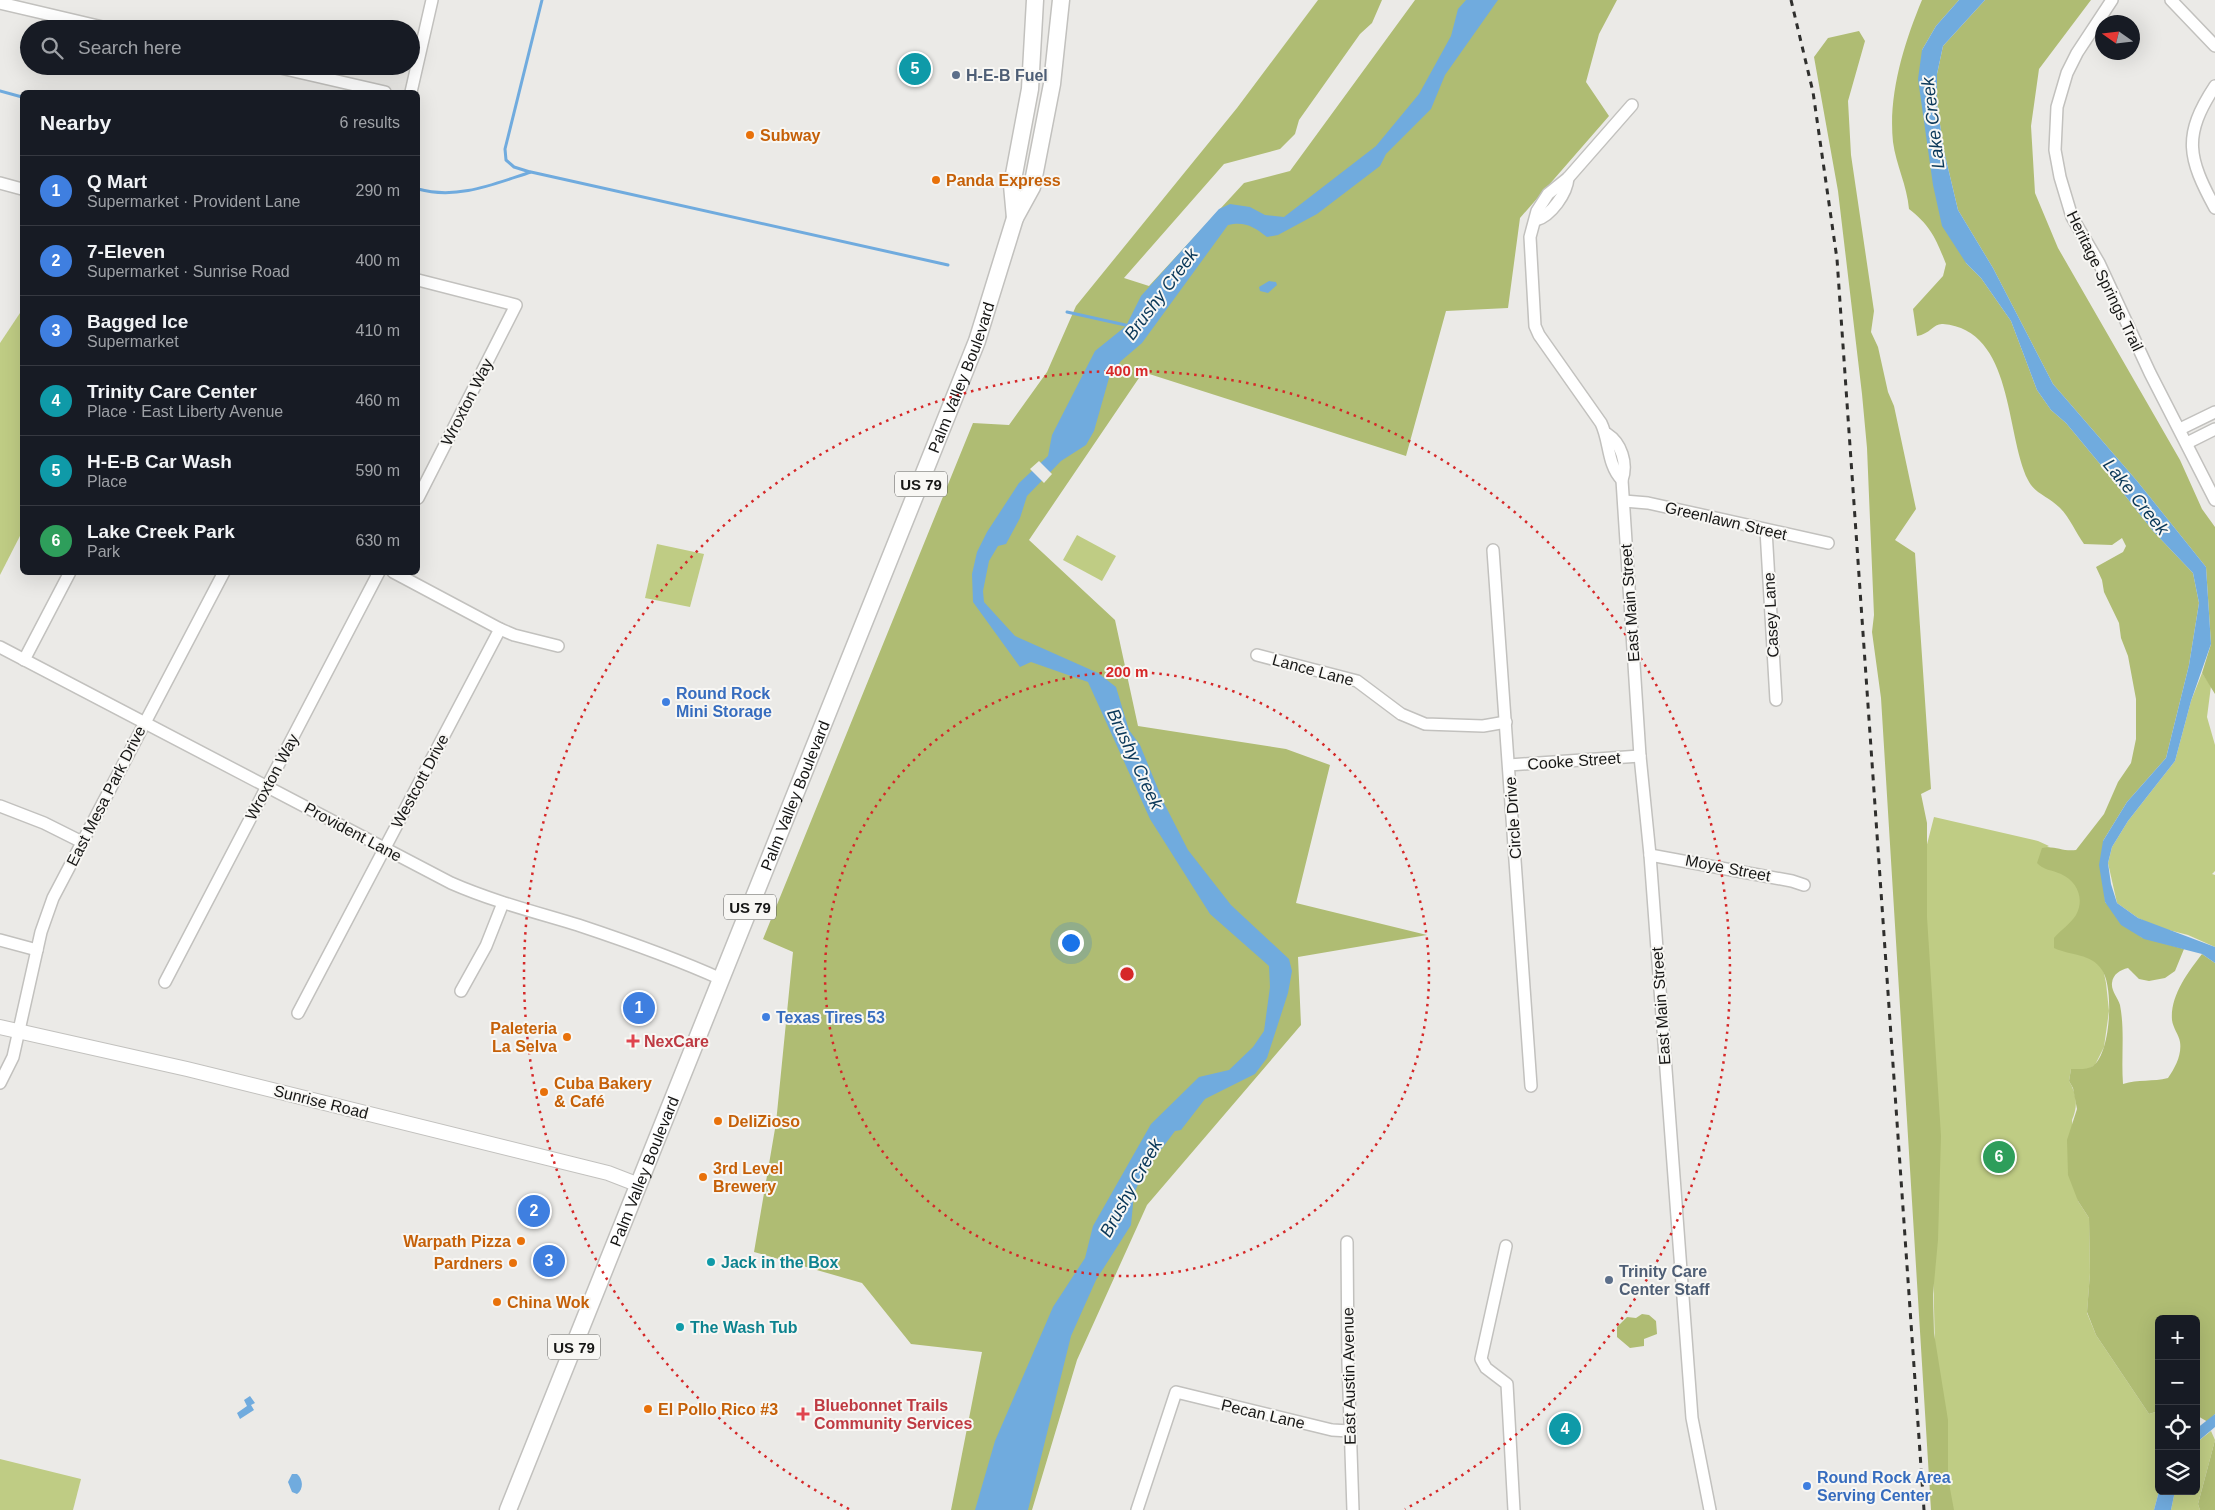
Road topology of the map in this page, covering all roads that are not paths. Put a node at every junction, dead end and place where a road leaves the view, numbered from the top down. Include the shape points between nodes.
1 (432, 0) edge
2 (1035, 0) edge
3 (1061, 0) edge
4 (2112, 0) edge
5 (2171, 0) edge
6 (0, 3) edge
7 (73, 20) edge
8 (2215, 46) edge
9 (420, 53) edge
10 (311, 75) edge
11 (415, 75) edge
12 (2215, 86) edge
13 (376, 90) edge
14 (411, 90) edge
15 (1632, 105) dead end
16 (0, 184) edge
17 (20, 189) edge
18 (2215, 208) edge
19 (1015, 218) junction
20 (420, 281) edge
21 (2215, 412) edge
22 (2180, 429) junction
23 (2215, 429) edge
24 (2187, 442) junction
25 (420, 494) edge
26 (2215, 500) edge
27 (1624, 501) junction
28 (1766, 530) junction
29 (1828, 543) dead end
30 (1493, 550) dead end
31 (68, 575) edge
32 (222, 575) edge
33 (377, 575) edge
34 (399, 575) edge
35 (500, 629) junction
36 (558, 646) dead end
37 (0, 647) edge
38 (1257, 656) dead end
39 (24, 660) junction
40 (1776, 700) dead end
41 (144, 722) junction
42 (1506, 722) junction
43 (1640, 756) junction
44 (1509, 765) junction
45 (266, 787) junction
46 (0, 806) edge
47 (82, 842) junction
48 (385, 848) junction
49 (1650, 855) junction
50 (1804, 885) dead end
51 (503, 903) junction
52 (0, 940) edge
53 (37, 950) junction
54 (722, 979) junction
55 (165, 982) dead end
56 (461, 990) dead end
57 (298, 1013) dead end
58 (0, 1027) edge
59 (18, 1032) junction
60 (0, 1083) edge
61 (1531, 1086) dead end
62 (639, 1184) junction
63 (1347, 1242) dead end
64 (1506, 1246) dead end
65 (1350, 1431) junction
66 (508, 1510) edge
67 (1137, 1510) edge
68 (1353, 1510) edge
69 (1514, 1510) edge
70 (1710, 1510) edge

1 - 9 street
2 - 19 highway, Palm Valley Boulevard / US 79 via 1030,89 1012,185
3 - 19 highway, Palm Valley Boulevard / US 79 via 1052,84 1032,187
4 - 22 street, Heritage Springs Trail via 2076,53 2067,73 2057,107 2055,150 2072,217 2099,263
5 - 8 street
6 - 7 street
10 - 13 street
11 - 14 street
12 - 18 street via 2197,118 2192,138 2197,175
15 - 27 street, East Main Street via 1568,178 1567,186 1546,216 1536,220 1530,237 1535,326 1596,414 1606,434 1618,446 1624,462
16 - 17 street
19 - 54 highway, Palm Valley Boulevard / US 79 via 994,293 970,359
20 - 25 street, Wroxton Way via 516,305
21 - 22 street
22 - 24 street, Heritage Springs Trail
23 - 24 street
24 - 26 street, Heritage Springs Trail
27 - 28 street, Greenlawn Street via 1648,503
27 - 43 street, East Main Street
28 - 29 street, Greenlawn Street
28 - 40 street, Casey Lane
30 - 42 street, Circle Drive
31 - 39 street
32 - 41 street, East Mesa Park Drive
33 - 45 street, Wroxton Way
34 - 35 street
35 - 36 street
35 - 48 street, Westcott Drive
37 - 39 street, Provident Lane
38 - 42 street, Lance Lane via 1357,680 1401,714 1425,724 1483,726
39 - 41 street, Provident Lane
41 - 45 street, Provident Lane
41 - 47 street, East Mesa Park Drive
42 - 44 street, Circle Drive
43 - 44 street, Cooke Street
43 - 49 street, East Main Street
44 - 61 street, Circle Drive
45 - 48 street, Provident Lane
45 - 55 street, Wroxton Way
46 - 47 street
47 - 53 street, East Mesa Park Drive via 53,898
48 - 51 street, Provident Lane via 451,883
48 - 57 street, Westcott Drive
49 - 50 street, Moye Street
49 - 70 street, East Main Street via 1692,1418
51 - 54 street, Provident Lane via 692,965
51 - 56 street via 486,946
52 - 53 street
53 - 59 street, East Mesa Park Drive
54 - 62 highway, Palm Valley Boulevard / US 79
58 - 59 main road, Sunrise Road
59 - 60 street, East Mesa Park Drive via 13,1057
59 - 62 main road, Sunrise Road via 295,1095 608,1173
62 - 66 highway, Palm Valley Boulevard / US 79
63 - 65 street, East Austin Avenue
64 - 69 street via 1481,1359 1486,1368 1507,1384
65 - 67 street, Pecan Lane via 1332,1430 1176,1392
65 - 68 street, East Austin Avenue

